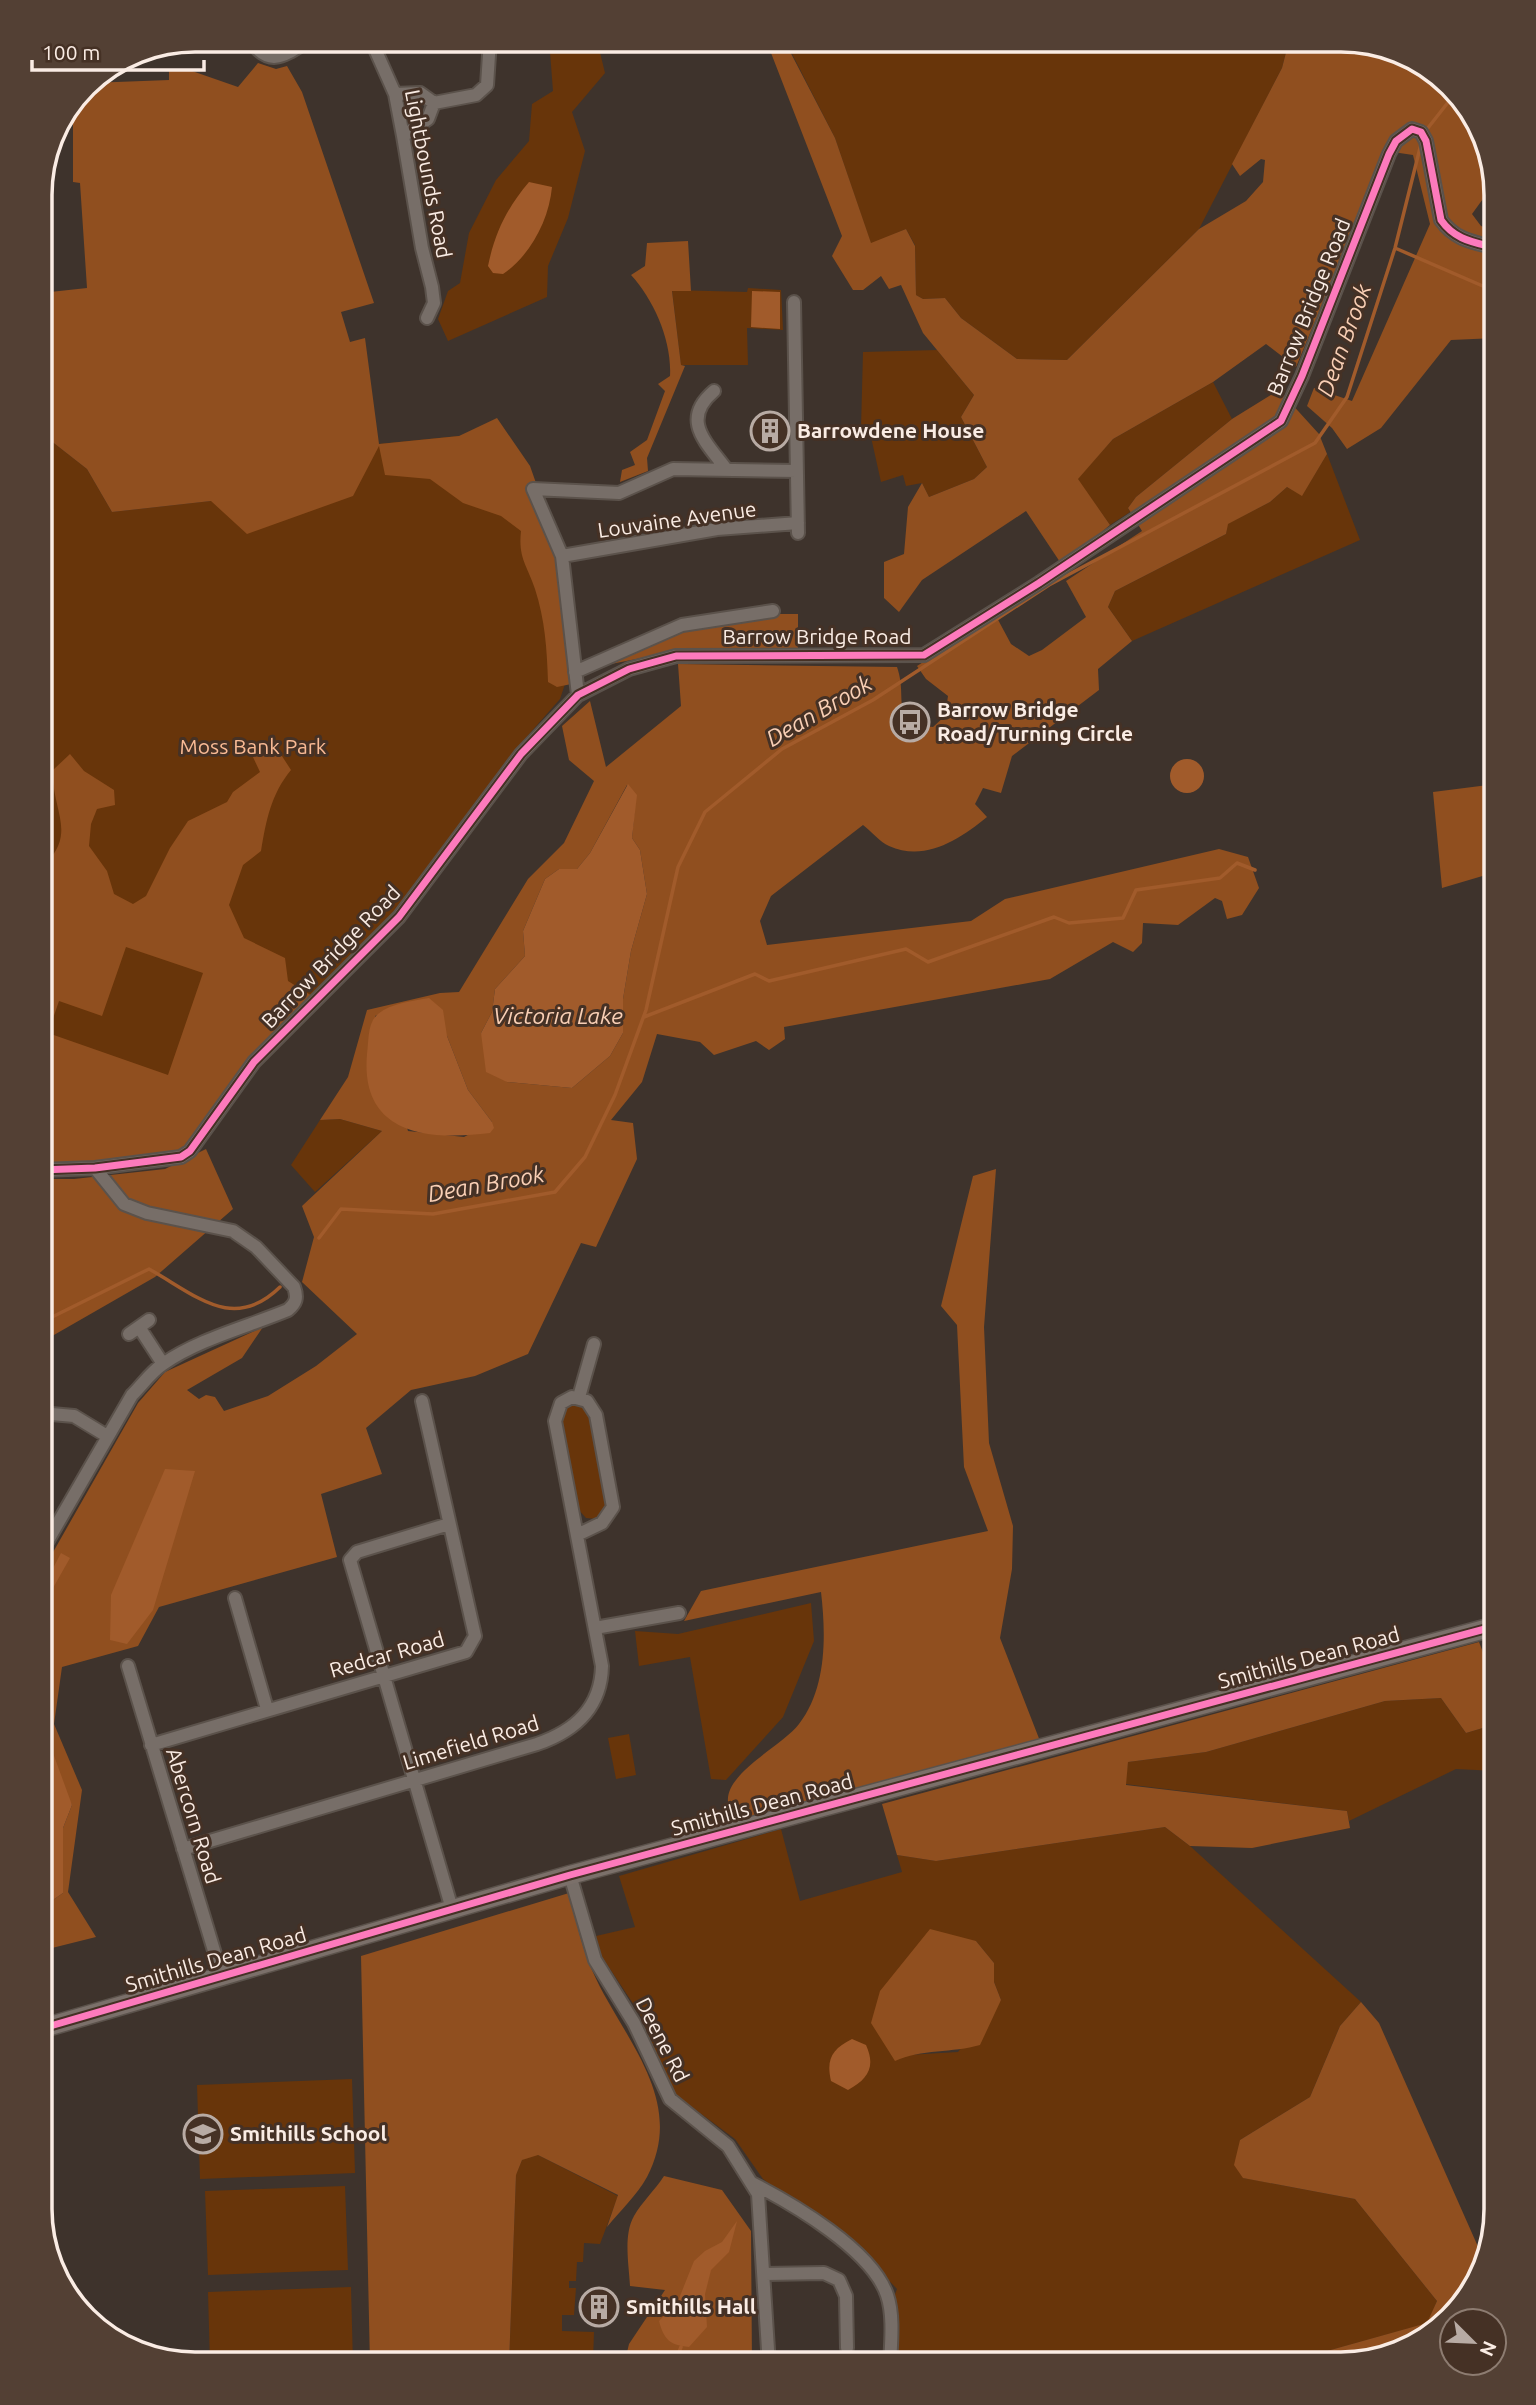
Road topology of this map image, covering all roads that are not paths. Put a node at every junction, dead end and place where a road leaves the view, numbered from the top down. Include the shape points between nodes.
1 (260, 52) edge
2 (289, 52) edge
3 (376, 52) edge
4 (489, 52) edge
5 (395, 94) junction
6 (434, 103) junction
7 (403, 136) junction
8 (1484, 245) edge
9 (794, 302) dead end
10 (427, 317) dead end
11 (713, 391) dead end
12 (726, 470) junction
13 (797, 471) junction
14 (562, 556) junction
15 (773, 611) dead end
16 (575, 672) junction
17 (578, 695) junction
18 (95, 1168) junction
19 (53, 1170) edge
20 (139, 1327) dead end
21 (594, 1344) dead end
22 (163, 1364) junction
23 (579, 1397) junction
24 (422, 1401) dead end
25 (52, 1414) edge
26 (107, 1436) junction
27 (449, 1524) junction
28 (52, 1533) edge
29 (579, 1534) junction
30 (235, 1598) dead end
31 (679, 1613) dead end
32 (595, 1628) junction
33 (1484, 1629) edge
34 (128, 1666) dead end
35 (384, 1677) junction
36 (267, 1710) junction
37 (151, 1745) junction
38 (415, 1780) junction
39 (183, 1850) junction
40 (570, 1875) junction
41 (452, 1909) junction
42 (222, 1977) junction
43 (52, 2026) edge
44 (752, 2183) junction
45 (765, 2274) junction
46 (847, 2348) dead end
47 (768, 2352) edge
48 (890, 2352) edge

1 - 2 street via 273,58
3 - 5 street, Lightbounds Road
4 - 6 street via 487,85 476,95
5 - 6 street via 420,93
5 - 7 street, Lightbounds Road
6 - 7 street via 428,119
7 - 10 street, Lightbounds Road via 432,287 434,303
8 - 17 street, Barrow Bridge Road via 1462,240 1441,220 1426,141 1421,132 1412,129 1396,141 1389,154 1281,421 924,655 676,656 629,669
9 - 13 street
11 - 12 street via 698,408 697,427
12 - 13 street
12 - 14 street via 673,468 619,493 533,489
13 - 14 street, Louvaine Avenue via 798,528 717,529
14 - 16 street
15 - 16 street via 682,625
16 - 17 street
17 - 18 street, Barrow Bridge Road via 521,754 398,917 254,1062 190,1151 181,1157
18 - 19 street, Barrow Bridge Road
18 - 22 street via 124,1204 233,1231 257,1247 297,1295 288,1310
20 - 22 street
21 - 23 street
22 - 26 street via 132,1395
23 - 29 street, Limefield Road via 561,1403 555,1421
23 - 29 street via 596,1415 613,1507 602,1523
24 - 27 street, Redcar Road
25 - 26 street via 74,1416
26 - 28 street
27 - 35 street, Redcar Road via 473,1642 466,1652
27 - 35 street via 357,1552 350,1560
29 - 32 street, Limefield Road
30 - 36 street
31 - 32 street
32 - 38 street, Limefield Road via 601,1684 589,1711 571,1730
33 - 40 street, Smithills Dean Road
34 - 37 street, Abercorn Road
35 - 36 street, Redcar Road
35 - 38 street
36 - 37 street, Redcar Road
37 - 39 street, Abercorn Road
38 - 39 street, Limefield Road
38 - 41 street
39 - 42 street, Abercorn Road
40 - 41 street, Smithills Dean Road
40 - 44 street, Deene Rd via 595,1960 634,2023 670,2099 728,2146
41 - 42 street, Smithills Dean Road
42 - 43 street, Smithills Dean Road
44 - 45 street, Deene Rd via 761,2203
44 - 48 street via 835,2235 877,2276 889,2306
45 - 46 street via 824,2273 839,2280 846,2296
45 - 47 street, Deene Rd

